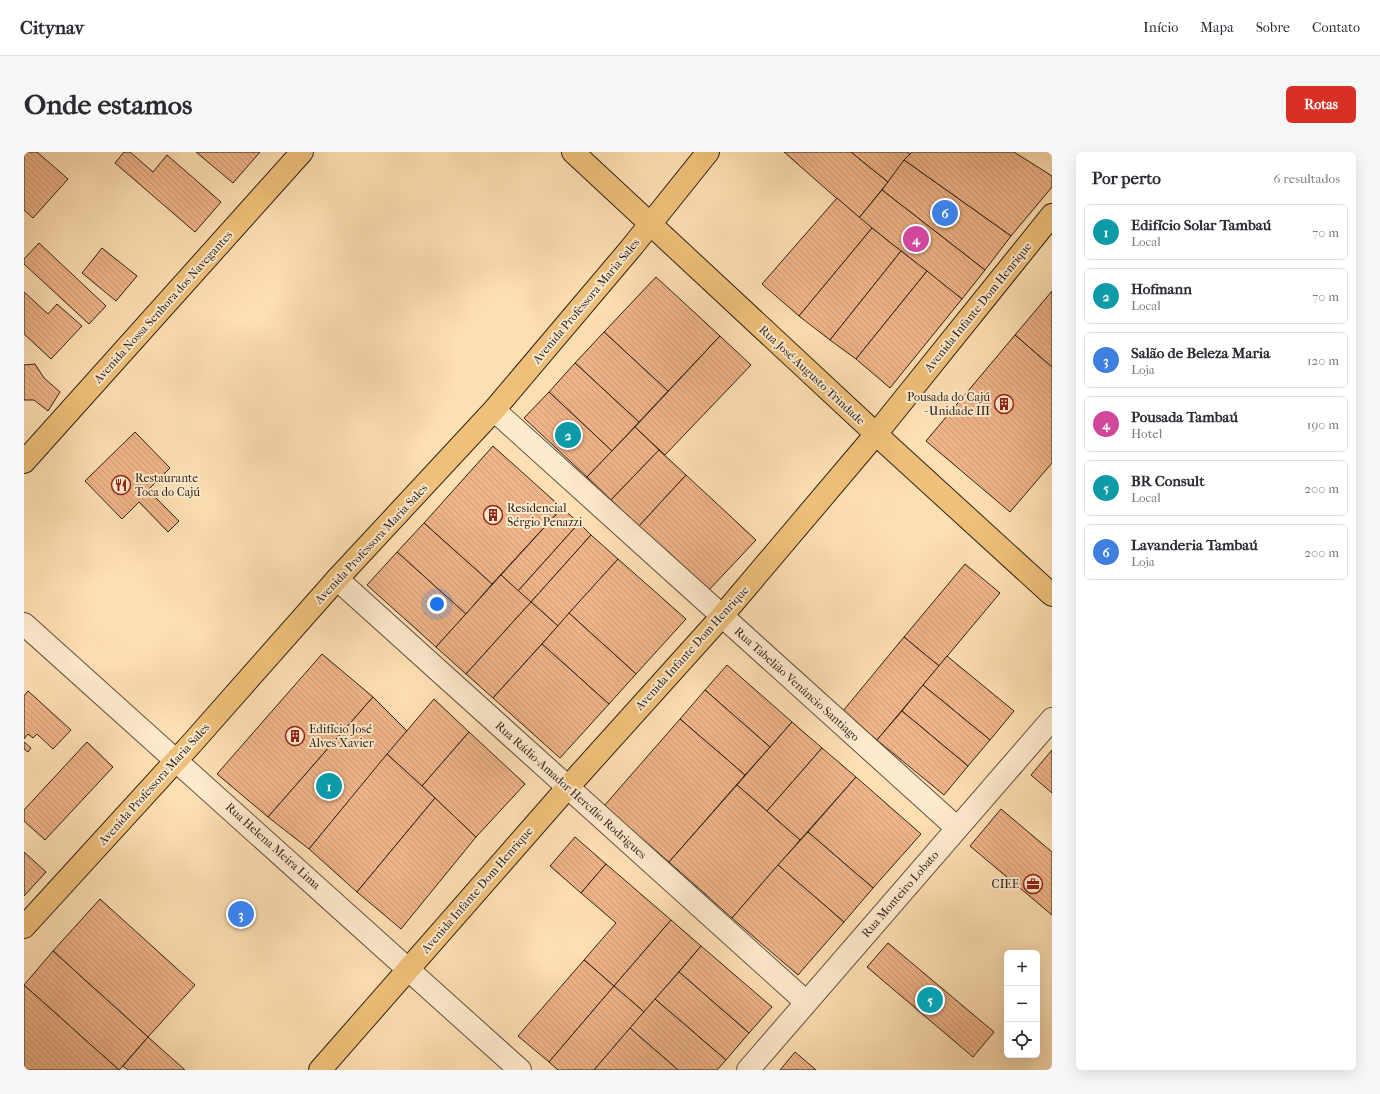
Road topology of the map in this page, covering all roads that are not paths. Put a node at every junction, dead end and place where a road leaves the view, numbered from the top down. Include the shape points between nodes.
1 (302, 152) edge
2 (573, 152) edge
3 (708, 152) edge
4 (1052, 214) edge
5 (651, 224) junction
6 (494, 410) junction
7 (876, 434) junction
8 (24, 462) edge
9 (337, 579) junction
10 (1052, 595) edge
11 (722, 616) junction
12 (24, 624) edge
13 (1052, 718) edge
14 (177, 760) junction
15 (568, 787) junction
16 (957, 828) junction
17 (24, 927) edge
18 (408, 968) junction
19 (806, 1002) junction
20 (320, 1070) edge
21 (520, 1070) edge
22 (748, 1070) edge

1 - 8 main road, Avenida Nossa Senhora dos Navegantes
2 - 5 main road, Rua José Augusto Trindade
3 - 5 main road, Avenida Professora Maria Sales
4 - 7 main road, Avenida Infante Dom Henrique
5 - 6 main road, Avenida Professora Maria Sales
5 - 7 main road, Rua José Augusto Trindade
6 - 9 main road, Avenida Professora Maria Sales
6 - 11 street, Rua Tabelião Venâncio Santiago
7 - 10 main road, Rua José Augusto Trindade
7 - 11 main road, Avenida Infante Dom Henrique
9 - 14 main road, Avenida Professora Maria Sales
9 - 15 street, Rua Rádio-Amador Hercílio Rodrigues
11 - 15 main road, Avenida Infante Dom Henrique
11 - 16 street, Rua Tabelião Venâncio Santiago
12 - 14 street, Rua Helena Meira Lima
13 - 16 street, Rua Monteiro Lobato
14 - 17 main road, Avenida Professora Maria Sales
14 - 18 street, Rua Helena Meira Lima
15 - 18 main road, Avenida Infante Dom Henrique
15 - 19 street, Rua Rádio-Amador Hercílio Rodrigues
16 - 19 street, Rua Monteiro Lobato
18 - 20 main road, Avenida Infante Dom Henrique
18 - 21 street, Rua Helena Meira Lima
19 - 22 street, Rua Monteiro Lobato

